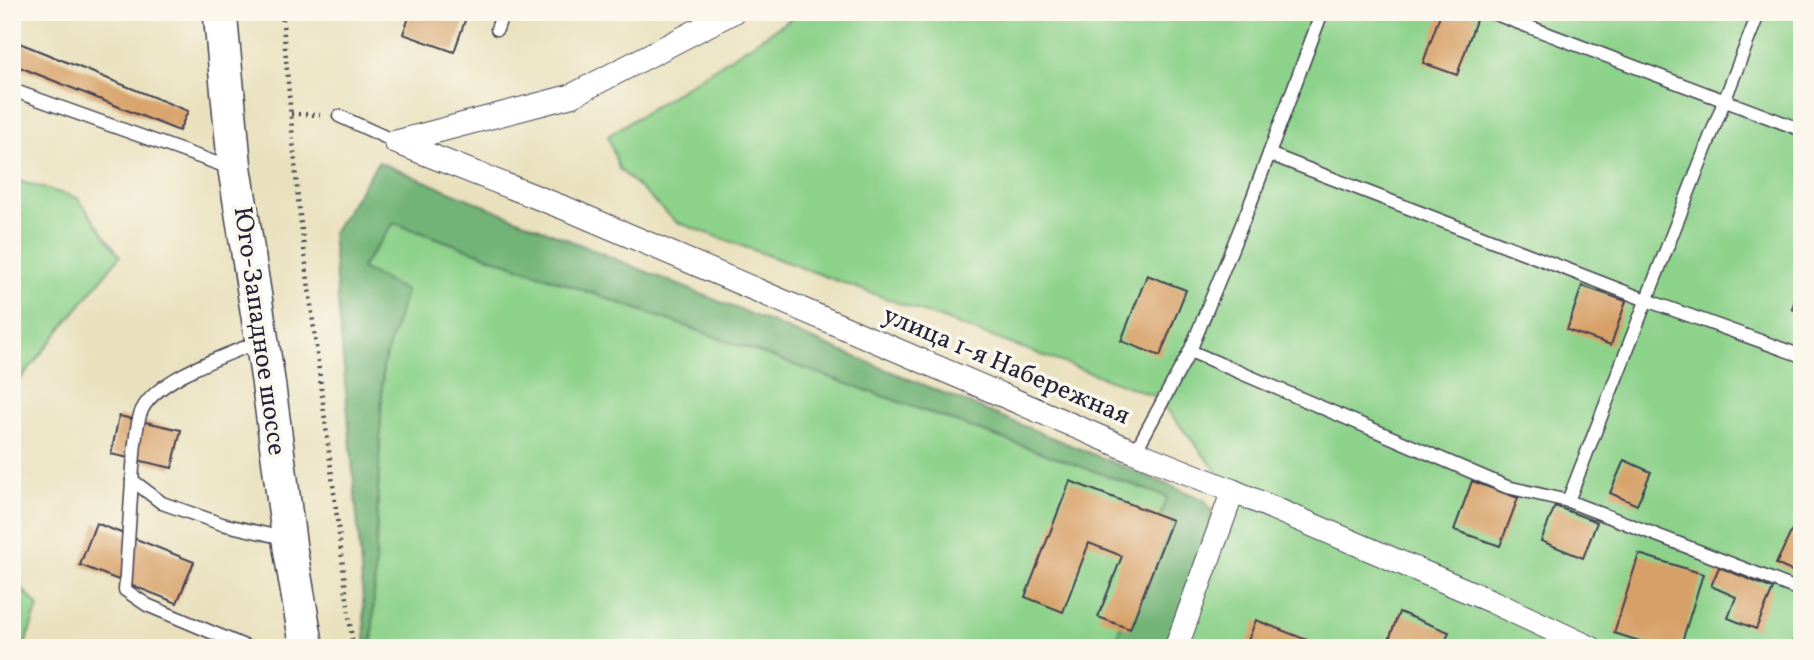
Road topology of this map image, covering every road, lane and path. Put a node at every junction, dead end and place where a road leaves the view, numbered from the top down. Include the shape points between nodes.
1 (220, 12) edge
2 (282, 12) edge
3 (503, 12) edge
4 (733, 12) edge
5 (1322, 12) edge
6 (1490, 12) edge
7 (1759, 12) edge
8 (496, 29) dead end
9 (12, 90) edge
10 (1724, 99) junction
11 (291, 114) junction
12 (339, 116) joint
13 (1802, 130) edge
14 (396, 142) junction
15 (1269, 154) junction
16 (235, 170) junction
17 (1646, 300) junction
18 (262, 341) junction
19 (1189, 351) junction
20 (1802, 356) edge
21 (1135, 452) junction
22 (132, 480) junction
23 (1233, 491) junction
24 (1568, 500) junction
25 (289, 540) junction
26 (1802, 591) edge
27 (249, 648) edge
28 (307, 648) edge
29 (353, 648) edge
30 (1176, 648) edge
31 (1591, 648) edge

1 - 16 main road, Юго-Западное шоссе
2 - 11 path
3 - 8 lane
4 - 14 street via 571,96
5 - 15 lane
6 - 10 lane
7 - 10 lane
9 - 16 lane
10 - 13 lane
10 - 17 lane
11 - 12 path
11 - 29 path
12 - 14 lane
14 - 21 street, улица 1-я Набережная via 572,211
15 - 17 lane
15 - 19 lane
16 - 18 main road, Юго-Западное шоссе
17 - 20 lane
17 - 24 lane
18 - 22 lane via 159,388 140,413
18 - 25 main road, Юго-Западное шоссе
19 - 21 lane
19 - 24 lane via 1507,487
21 - 23 street, улица 1-я Набережная
22 - 25 lane via 162,503
22 - 27 lane via 125,590 147,605
23 - 30 street
23 - 31 street, улица 1-я Набережная
24 - 26 lane
25 - 28 main road, Юго-Западное шоссе

